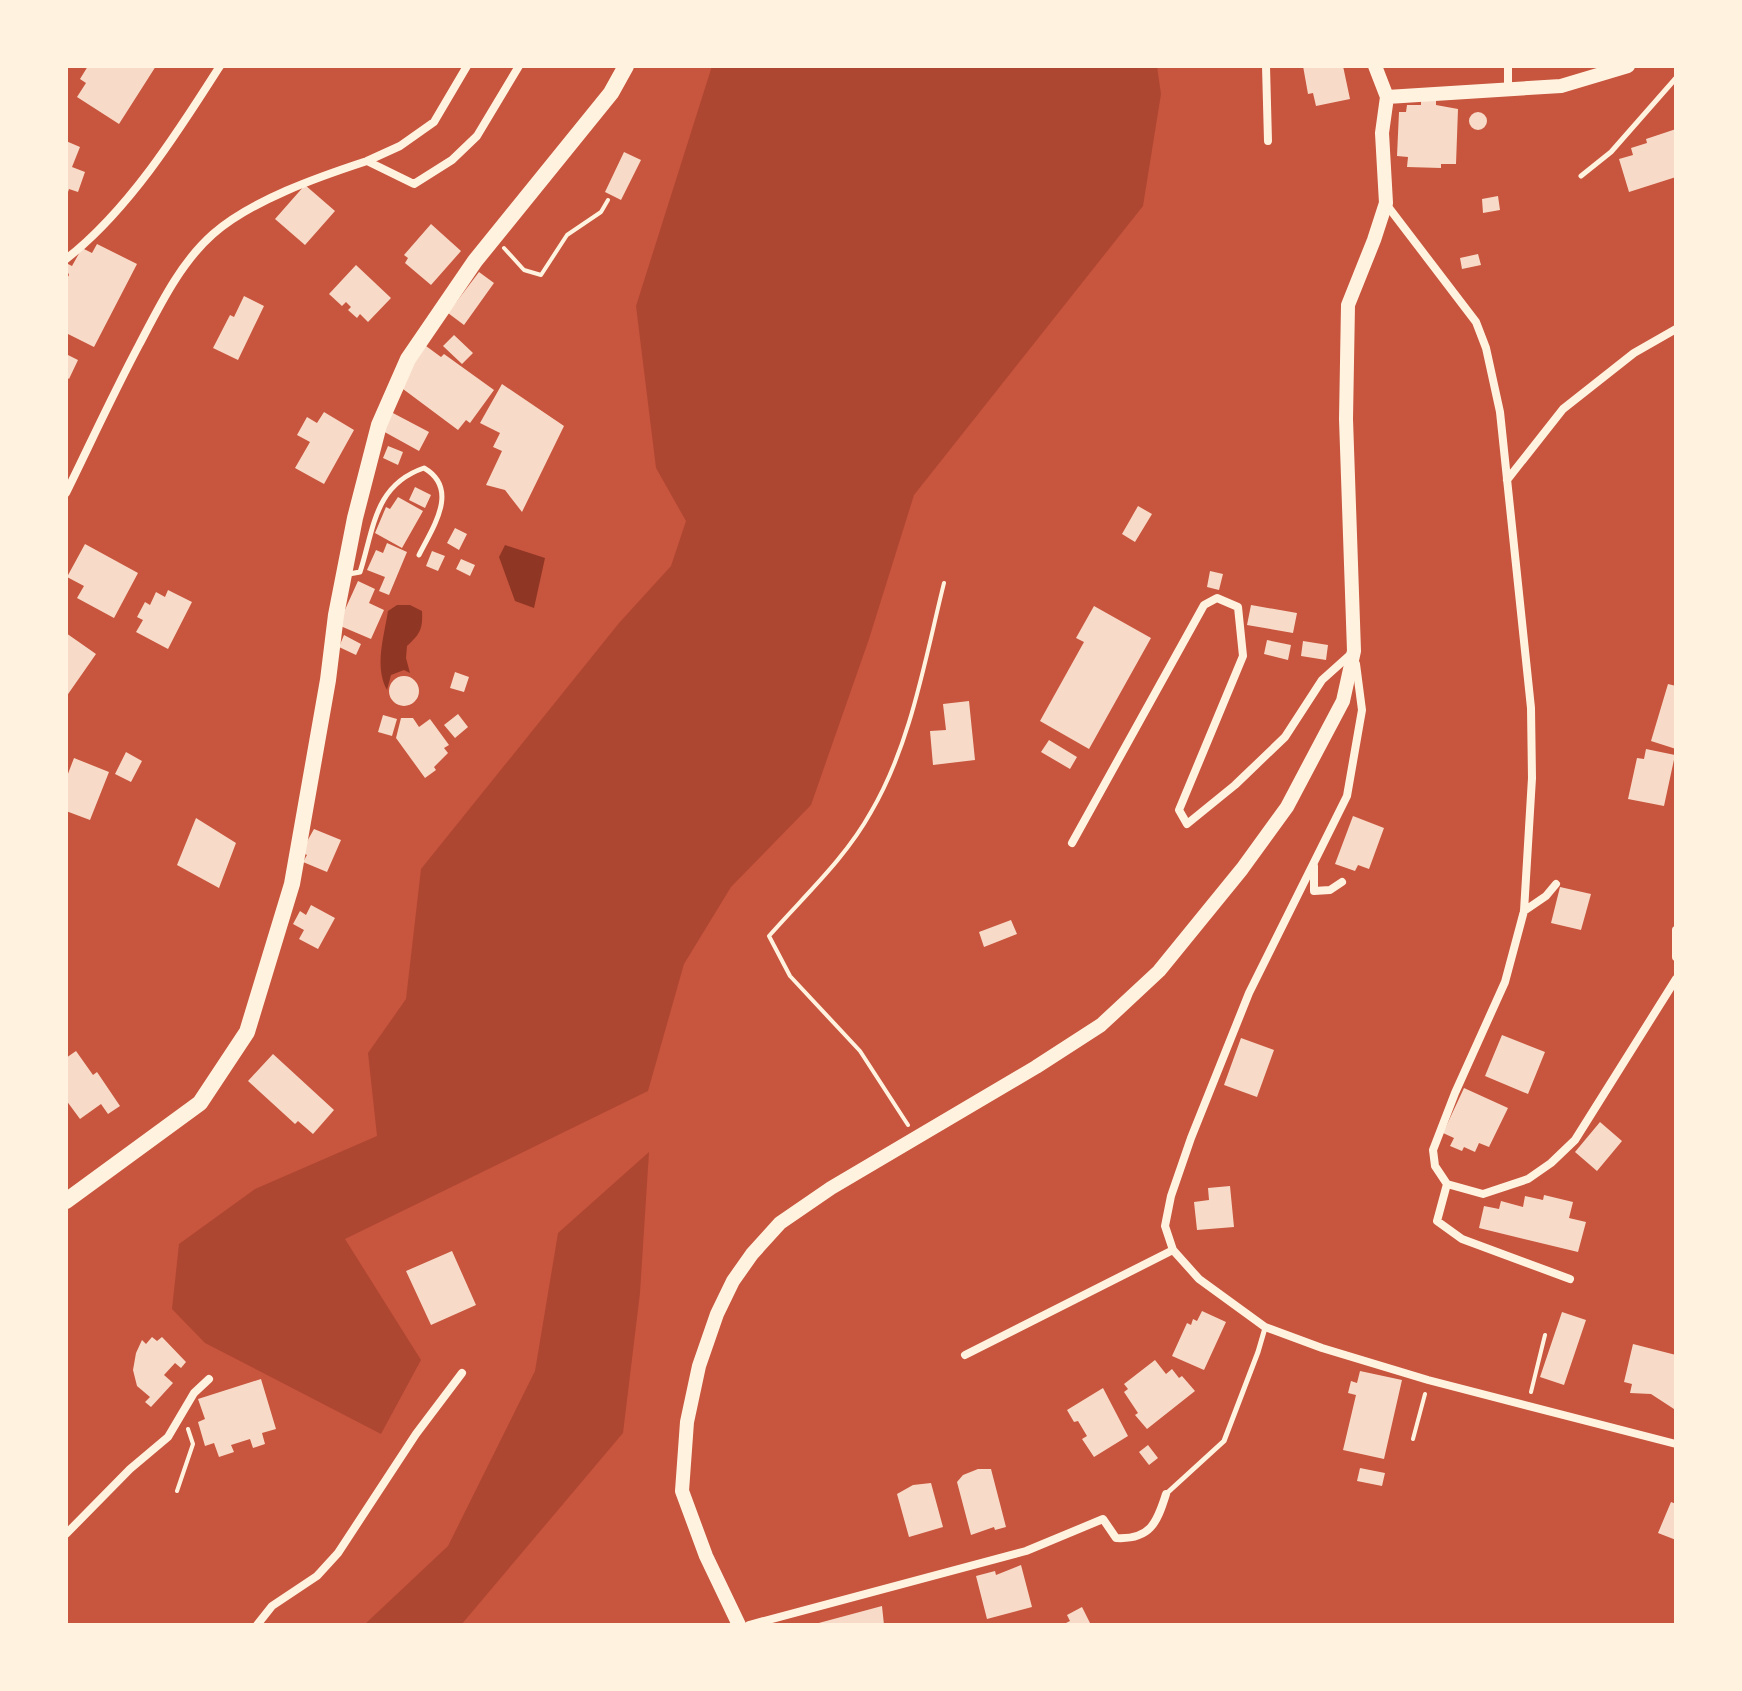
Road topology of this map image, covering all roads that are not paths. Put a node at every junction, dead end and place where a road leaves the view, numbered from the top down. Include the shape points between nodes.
1 (220, 66) edge
2 (467, 66) edge
3 (519, 66) edge
4 (626, 66) edge
5 (1266, 66) edge
6 (1375, 66) edge
7 (1508, 66) edge
8 (1628, 66) edge
9 (1676, 78) edge
10 (1508, 90) junction
11 (1387, 97) junction
12 (1268, 141) dead end
13 (367, 161) junction
14 (1581, 176) dead end
15 (1386, 203) junction
16 (66, 259) edge
17 (1676, 329) edge
18 (1507, 480) junction
19 (66, 493) edge
20 (419, 555) dead end
21 (346, 574) junction
22 (1354, 651) junction
23 (1072, 843) dead end
24 (1315, 861) junction
25 (1342, 882) dead end
26 (1556, 884) dead end
27 (1524, 911) junction
28 (1676, 930) edge
29 (1676, 957) edge
30 (1676, 979) edge
31 (1447, 1184) junction
32 (66, 1201) edge
33 (1173, 1250) junction
34 (1570, 1279) dead end
35 (1265, 1327) junction
36 (965, 1355) dead end
37 (462, 1373) dead end
38 (209, 1379) dead end
39 (1676, 1444) edge
40 (1166, 1494) joint
41 (66, 1534) edge
42 (257, 1625) edge
43 (739, 1625) edge
44 (749, 1625) edge

1 - 16 street via 166,148 93,239
2 - 13 street via 434,122
3 - 13 street via 477,136 414,184
4 - 21 main road via 611,93 495,237 408,359 375,441
5 - 12 street
6 - 11 street
7 - 10 street
8 - 10 street via 1561,86
9 - 14 lane via 1611,152
10 - 11 street
11 - 15 street via 1382,133
13 - 19 street via 297,186 216,231 203,244 155,314
15 - 18 street via 1476,322 1500,412
15 - 22 street via 1348,305
17 - 18 street via 1634,353 1563,409
18 - 27 street via 1531,708
20 - 21 lane via 441,510 442,487 437,475 424,468 392,487 375,513 360,572
21 - 32 main road via 292,884 247,1032 200,1103
22 - 23 street via 1322,680 1285,737 1187,824 1179,810 1243,656 1238,607 1217,598 1204,605
22 - 24 street via 1362,710 1358,743 1347,796
22 - 43 street via 1343,701 1287,807 1159,971 1101,1025 780,1223 733,1281 699,1366 687,1422 682,1491
24 - 25 street via 1314,891
24 - 33 street via 1249,993 1191,1138 1165,1226
26 - 27 street
27 - 31 street via 1505,982 1433,1150 1435,1166
28 - 29 street
30 - 31 street via 1581,1130 1551,1163 1528,1179 1483,1194
31 - 34 street via 1437,1221 1462,1239
33 - 35 street via 1199,1279
33 - 36 street
35 - 39 street via 1428,1380
35 - 40 lane via 1224,1441
37 - 42 street via 338,1553 317,1576 272,1606
38 - 41 street via 194,1393 168,1437
40 - 44 street via 1158,1522 1133,1539 1116,1538 1103,1519 1026,1551

